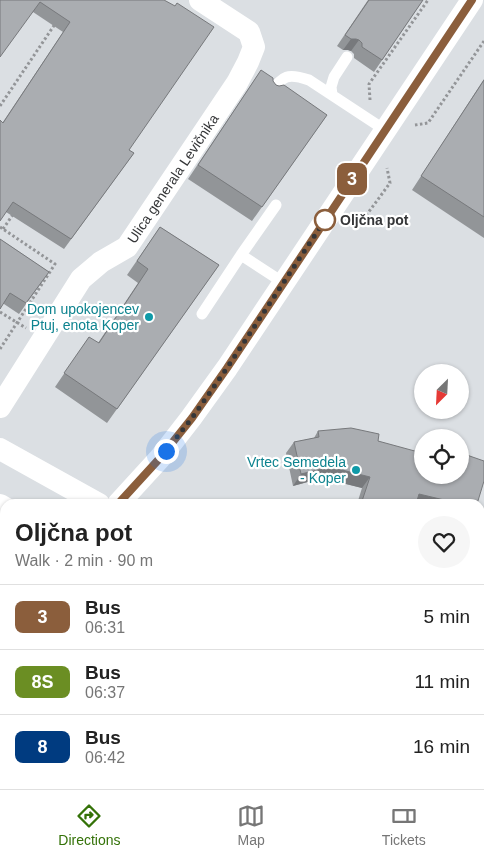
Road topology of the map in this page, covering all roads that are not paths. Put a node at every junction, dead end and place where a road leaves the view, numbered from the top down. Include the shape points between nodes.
1 (200, 0) edge
2 (472, 0) edge
3 (347, 57) dead end
4 (270, 93) edge
5 (332, 95) junction
6 (378, 126) junction
7 (276, 205) edge
8 (241, 255) junction
9 (284, 282) junction
10 (202, 314) dead end
11 (0, 407) edge
12 (0, 449) edge
13 (90, 499) edge
14 (123, 499) edge

1 - 11 street, Ulica generala Levičnika via 249,32 254,47 248,62 127,247 101,262 81,279
2 - 6 street
3 - 5 lane via 330,87
4 - 5 lane via 281,79 297,76 310,80
5 - 6 lane
6 - 9 street
7 - 8 lane
8 - 9 lane
8 - 10 lane
9 - 14 street via 192,418
12 - 13 street

